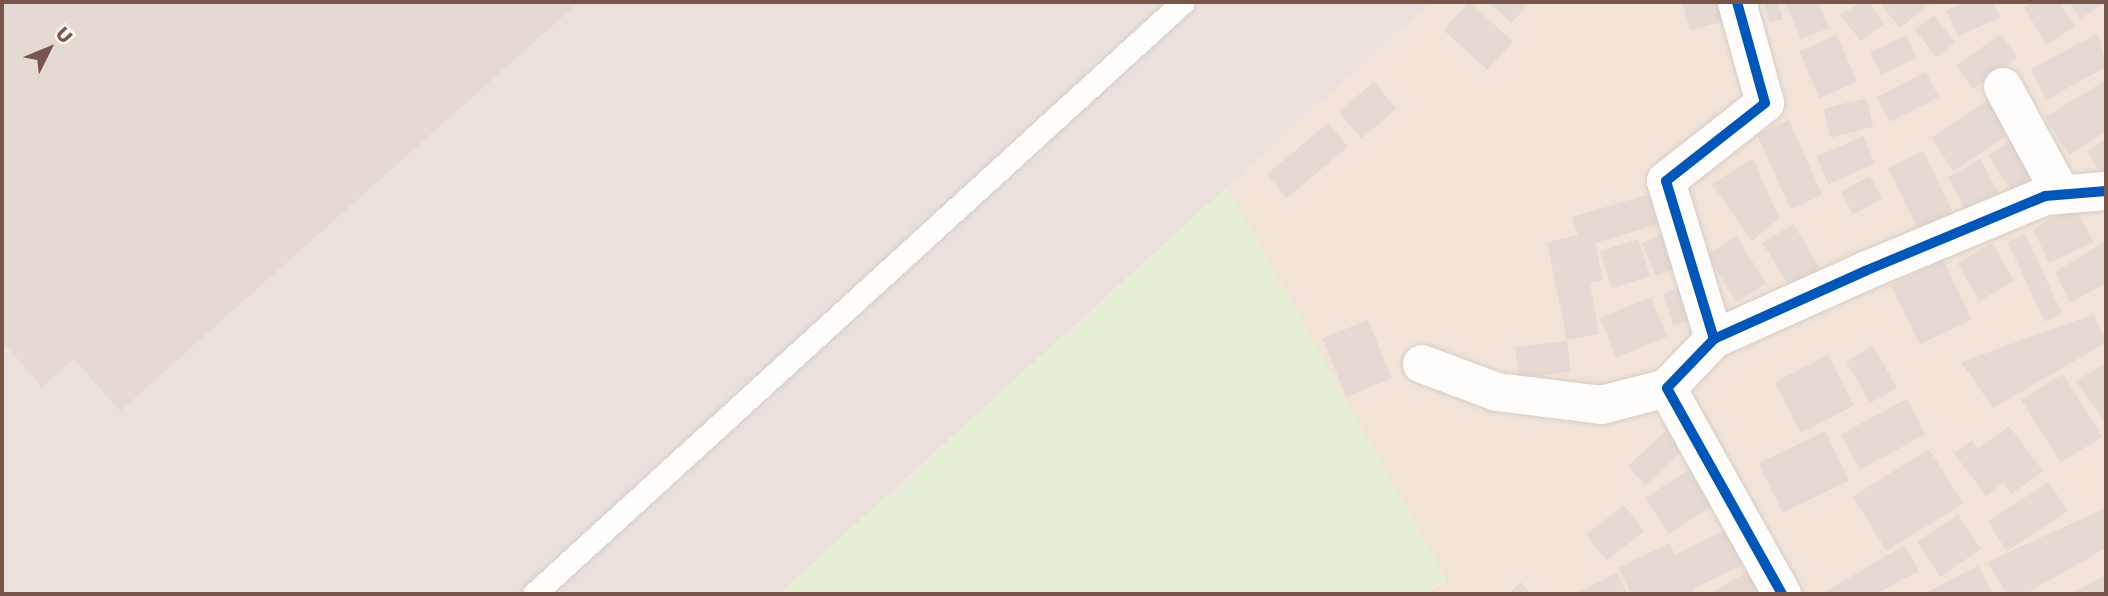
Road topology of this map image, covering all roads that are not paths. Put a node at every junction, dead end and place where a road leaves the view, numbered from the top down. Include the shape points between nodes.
1 (1183, 2) edge
2 (1737, 2) edge
3 (2003, 87) dead end
4 (2106, 191) edge
5 (2060, 192) junction
6 (1714, 339) junction
7 (1422, 364) dead end
8 (1667, 388) junction
9 (534, 594) edge
10 (1782, 594) edge

1 - 9 lane
2 - 6 street via 1765,103 1666,181
3 - 5 street
4 - 5 street via 2084,197
5 - 6 street
6 - 8 street
7 - 8 street via 1497,392 1555,400 1624,402
8 - 10 street

